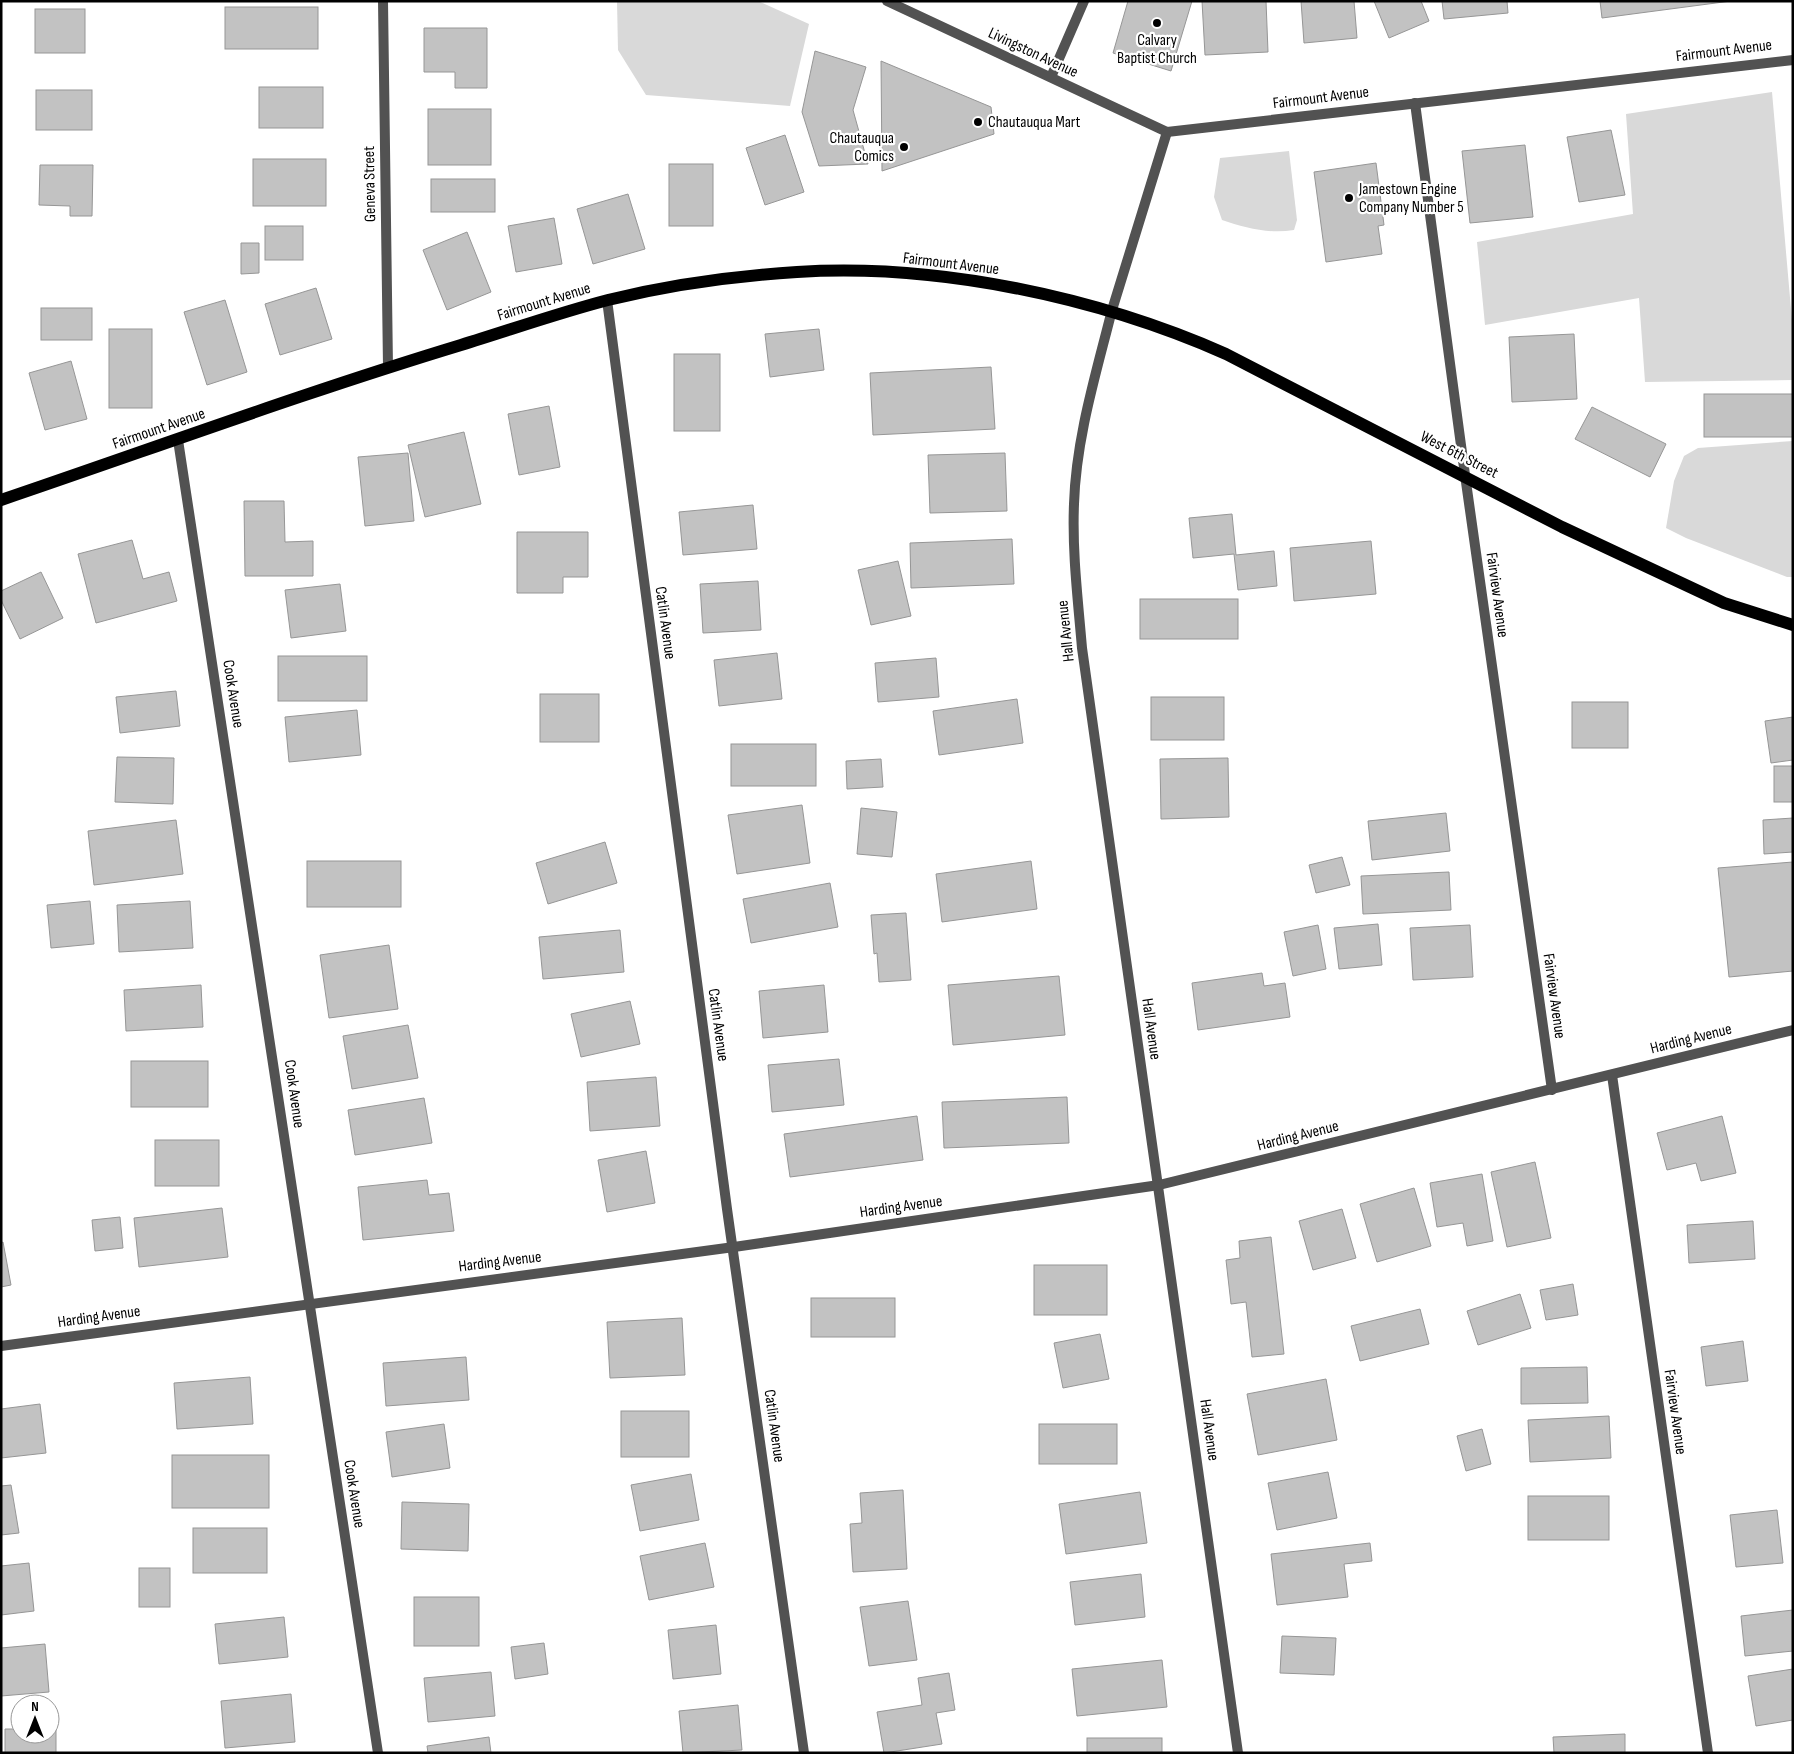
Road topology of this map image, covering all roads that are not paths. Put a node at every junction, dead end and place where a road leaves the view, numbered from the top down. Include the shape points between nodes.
1 (383, 1) edge
2 (887, 1) edge
3 (1084, 1) edge
4 (1793, 60) edge
5 (1051, 77) junction
6 (1415, 103) junction
7 (1167, 132) junction
8 (608, 300) junction
9 (1112, 310) junction
10 (388, 367) junction
11 (178, 440) junction
12 (1465, 475) junction
13 (1, 500) edge
14 (1793, 625) edge
15 (1793, 1030) edge
16 (1612, 1075) junction
17 (1552, 1090) junction
18 (1159, 1185) junction
19 (734, 1247) junction
20 (309, 1302) junction
21 (1, 1346) edge
22 (378, 1753) edge
23 (804, 1753) edge
24 (1238, 1753) edge
25 (1708, 1753) edge

1 - 10 street, Geneva Street
2 - 5 street, Livingston Avenue
3 - 5 street
4 - 6 street, Fairmount Avenue
5 - 7 street, Livingston Avenue
6 - 7 street, Fairmount Avenue
6 - 12 street, Fairview Avenue
7 - 9 street
8 - 9 main road, Fairmount Avenue via 801,271 916,273 977,281
8 - 10 main road, Fairmount Avenue
8 - 19 street, Catlin Avenue
9 - 12 main road, West 6th Street via 1179,333 1226,354
9 - 18 street, Hall Avenue via 1079,453 1073,551 1082,648
10 - 11 main road, Fairmount Avenue
11 - 13 main road, Fairmount Avenue
11 - 20 street, Cook Avenue
12 - 14 main road, West 6th Street via 1562,527 1724,603
12 - 17 street, Fairview Avenue
15 - 16 street, Harding Avenue
16 - 17 street, Harding Avenue
16 - 25 street, Fairview Avenue
17 - 18 street, Harding Avenue
18 - 19 street, Harding Avenue
18 - 24 street, Hall Avenue
19 - 20 street, Harding Avenue
19 - 23 street, Catlin Avenue
20 - 21 street, Harding Avenue
20 - 22 street, Cook Avenue

